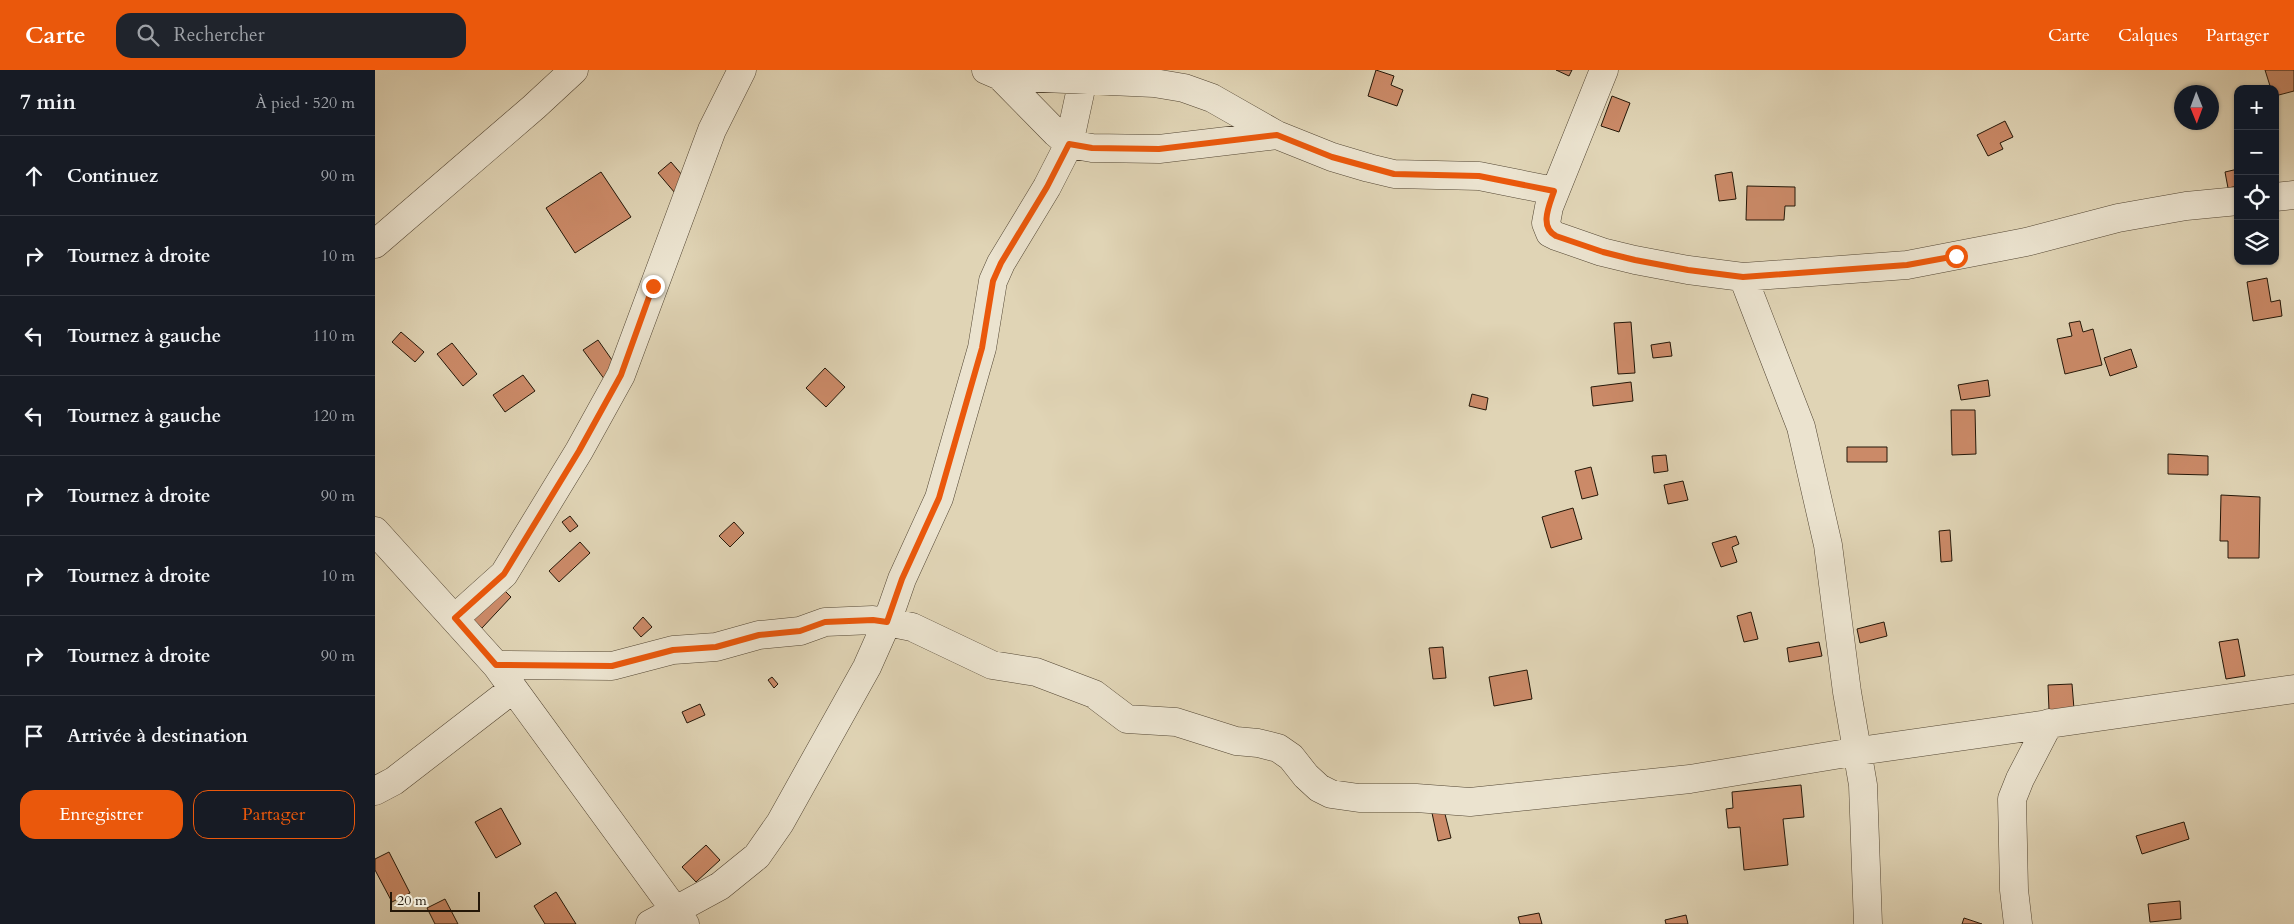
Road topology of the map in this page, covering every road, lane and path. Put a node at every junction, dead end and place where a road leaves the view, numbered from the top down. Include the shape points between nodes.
1 (574, 70) edge
2 (742, 70) edge
3 (1604, 70) edge
4 (993, 73) edge
5 (1084, 75) edge
6 (1277, 135) junction
7 (1069, 144) junction
8 (1554, 191) junction
9 (2294, 195) edge
10 (2279, 197) edge
11 (2234, 201) edge
12 (375, 244) edge
13 (1743, 277) junction
14 (375, 531) edge
15 (455, 618) junction
16 (887, 622) junction
17 (496, 665) junction
18 (513, 688) junction
19 (2294, 688) edge
20 (2049, 723) junction
21 (1859, 751) junction
22 (375, 791) edge
23 (680, 917) edge
24 (650, 924) edge
25 (1868, 924) edge
26 (2018, 924) edge

1 - 12 street
2 - 15 street via 712,130 621,375 504,574
3 - 8 street
4 - 5 street
4 - 7 street
5 - 6 street via 1184,88 1212,98
5 - 7 street
6 - 7 street via 1159,149 1092,148
6 - 8 street via 1332,157 1394,174 1479,176
7 - 16 street via 993,281 982,348 939,498 902,579
8 - 13 street via 1546,223 1550,233 1556,236 1635,260
9 - 10 street
11 - 13 street via 2118,218 2026,242 1907,265
13 - 21 street via 1801,427 1827,545 1847,692
14 - 15 street
15 - 17 street
16 - 17 street via 825,622 800,631 759,635 716,647 673,650 612,666
16 - 21 street via 911,627 992,665 1036,672 1094,694 1127,719 1176,722 1236,741 1279,748 1319,788 1331,794 1359,798 1470,802 1690,779
16 - 23 street via 836,724 780,823 757,856
17 - 18 street
18 - 22 street via 394,781
18 - 23 street
19 - 20 street
20 - 21 street
20 - 26 street via 2012,799
21 - 25 street via 1866,833
23 - 24 street

